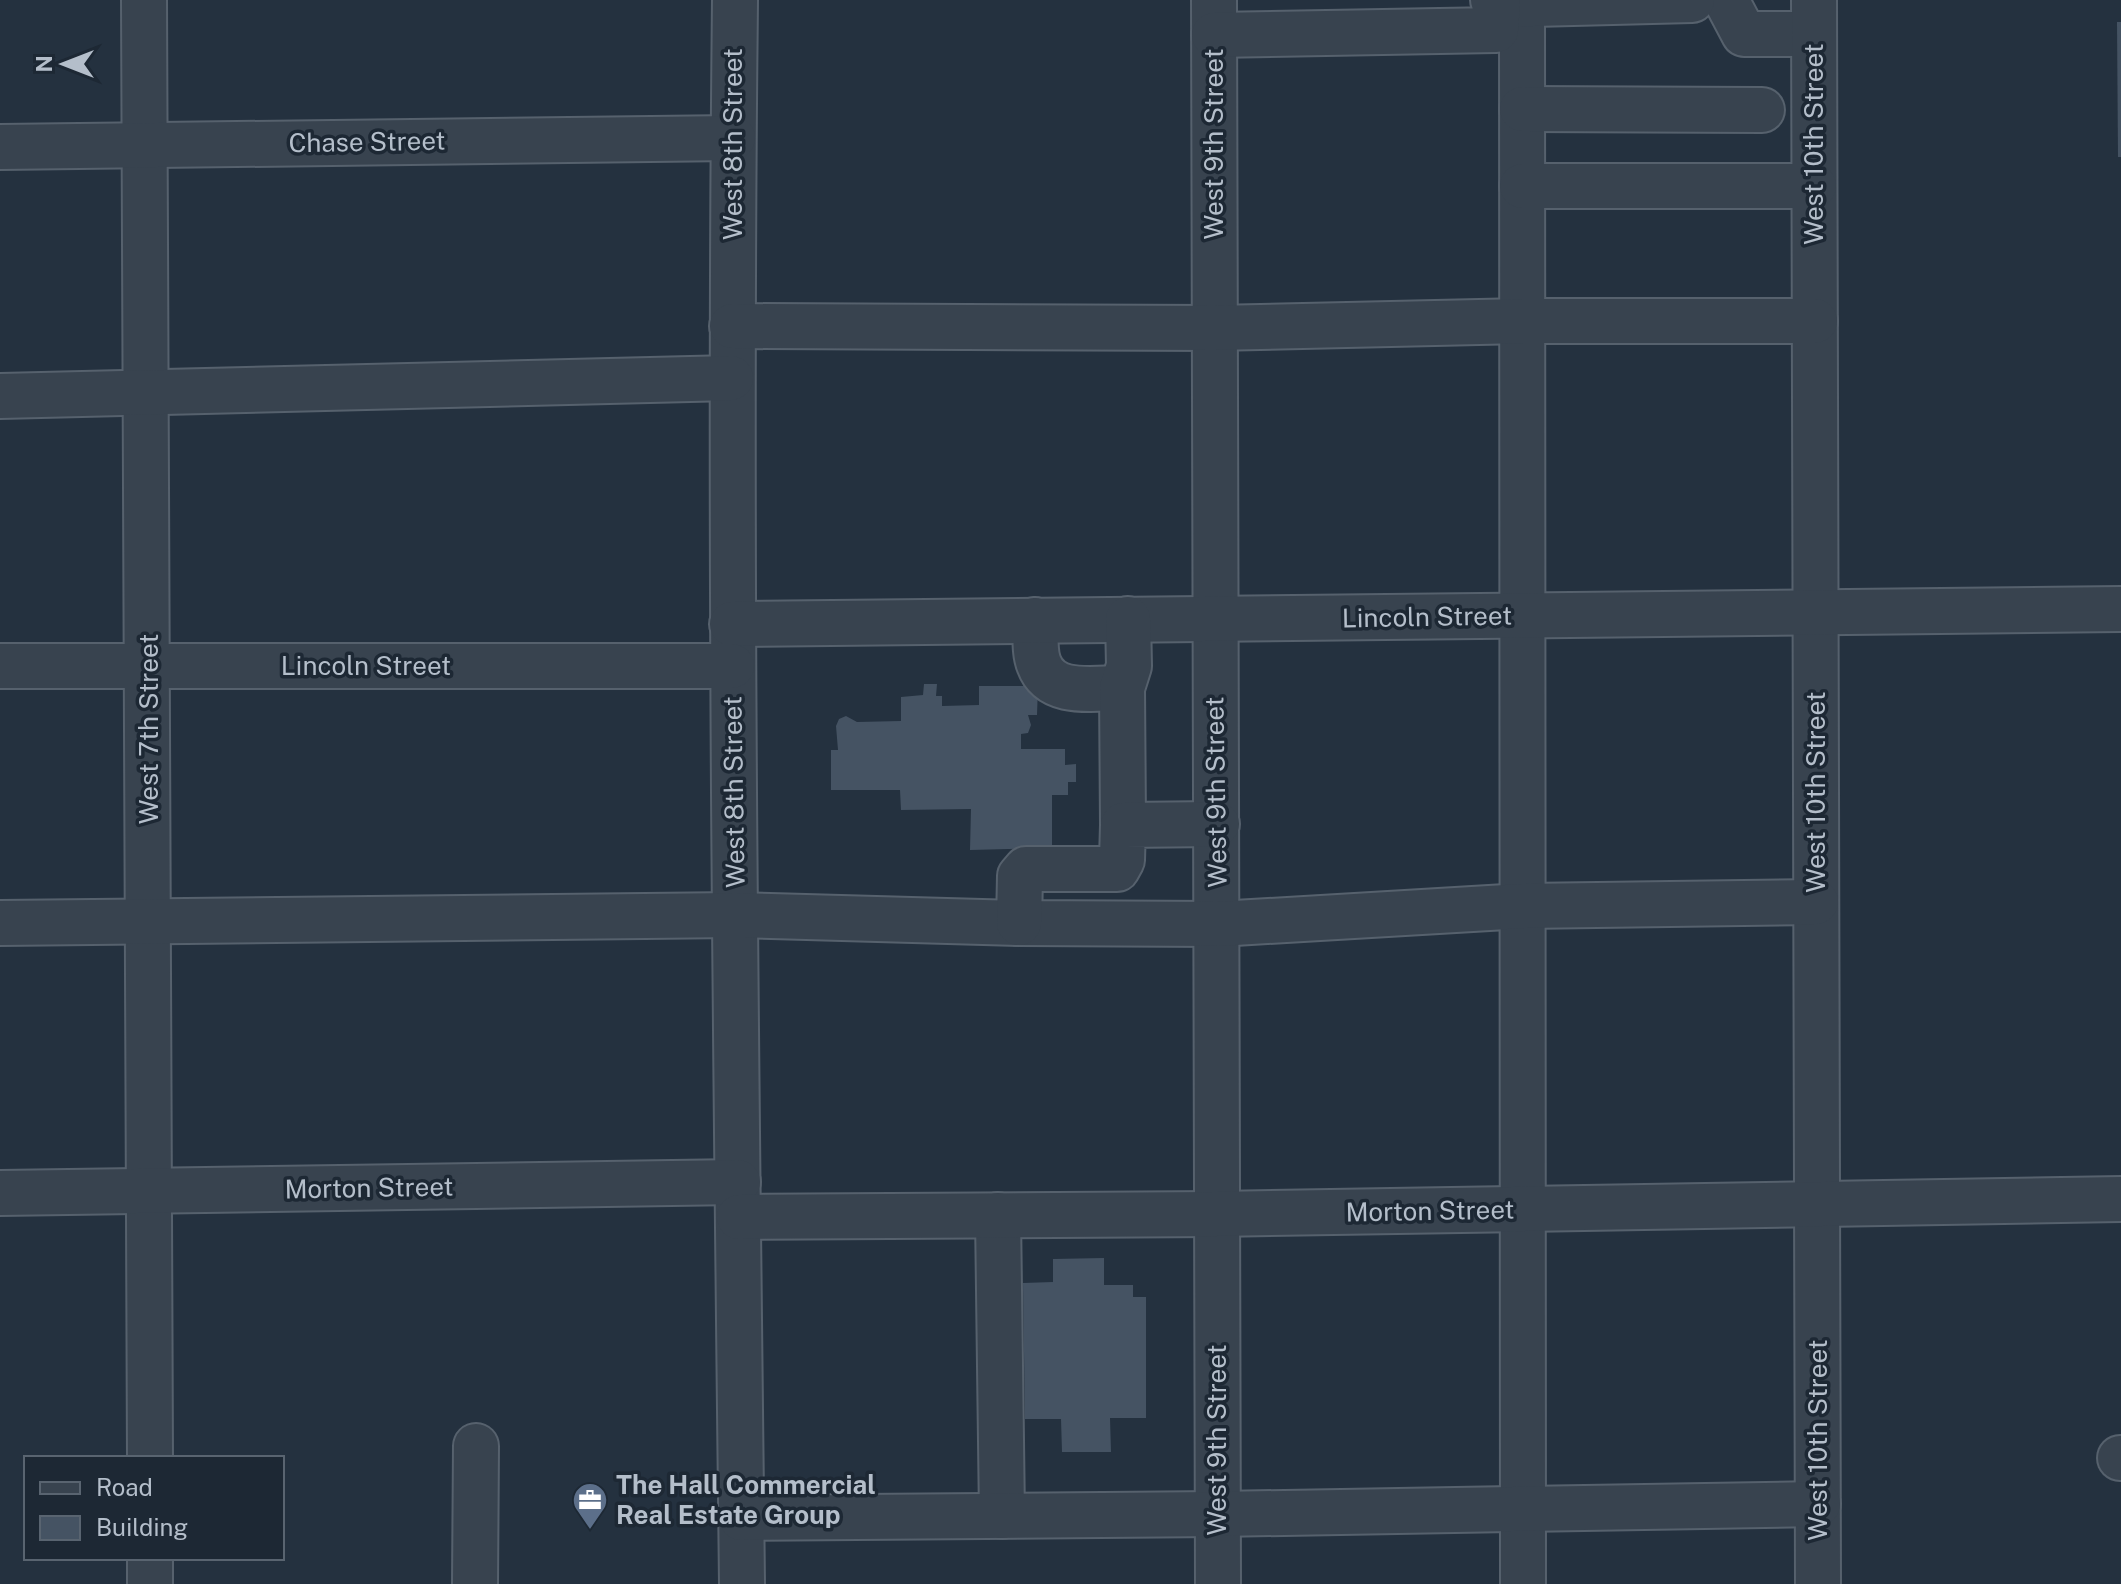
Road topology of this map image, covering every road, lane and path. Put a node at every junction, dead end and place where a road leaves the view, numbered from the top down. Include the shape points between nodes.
1 (144, 0) edge
2 (735, 0) edge
3 (1692, 0) edge
4 (1726, 0) edge
5 (1509, 3) edge
6 (1814, 17) edge
7 (1214, 18) edge
8 (1522, 109) junction
9 (1762, 110) dead end
10 (733, 138) junction
11 (146, 145) junction
12 (0, 147) edge
13 (1522, 186) junction
14 (1814, 186) junction
15 (1523, 321) junction
16 (1815, 321) junction
17 (732, 326) junction
18 (1214, 328) junction
19 (731, 378) junction
20 (147, 392) junction
21 (0, 396) edge
22 (2121, 609) edge
23 (1815, 612) junction
24 (1523, 616) junction
25 (1128, 619) junction
26 (1214, 619) junction
27 (1035, 620) junction
28 (732, 624) junction
29 (0, 666) edge
30 (149, 666) junction
31 (732, 666) junction
32 (1122, 688) junction
33 (1217, 824) junction
34 (1123, 825) junction
35 (1816, 902) junction
36 (1523, 906) junction
37 (735, 915) junction
38 (149, 921) junction
39 (0, 923) edge
40 (1019, 923) junction
41 (1218, 924) junction
42 (149, 1191) junction
43 (0, 1193) edge
44 (2121, 1199) edge
45 (739, 1200) junction
46 (1817, 1204) junction
47 (1523, 1209) junction
48 (1217, 1214) junction
49 (998, 1215) junction
50 (476, 1446) dead end
51 (150, 1456) edge
52 (1818, 1504) junction
53 (1523, 1508) junction
54 (1218, 1514) junction
55 (1002, 1516) junction
56 (741, 1518) junction
57 (150, 1560) edge
58 (150, 1584) edge
59 (475, 1584) edge
60 (742, 1584) edge
61 (1218, 1584) edge
62 (1523, 1584) edge
63 (1818, 1584) edge

1 - 11 street, West 7th Street
2 - 10 street, West 8th Street
3 - 5 street
4 - 6 street via 1744,34
5 - 7 street via 1496,30
5 - 8 street
6 - 14 street, West 10th Street
7 - 18 street, West 9th Street
8 - 9 street
8 - 13 street
10 - 11 street, Chase Street
10 - 17 street, West 8th Street
11 - 12 street, Chase Street
11 - 20 street, West 7th Street
13 - 14 street
13 - 15 street
14 - 16 street, West 10th Street
15 - 16 street
15 - 18 street
15 - 24 street
16 - 23 street, West 10th Street
17 - 18 street
17 - 19 street, West 8th Street
18 - 26 street, West 9th Street
19 - 20 street
19 - 28 street, West 8th Street
20 - 21 street
20 - 30 street, West 7th Street
22 - 23 street, Lincoln Street
23 - 24 street, Lincoln Street
23 - 35 street, West 10th Street
24 - 26 street, Lincoln Street
24 - 36 street
25 - 26 street, Lincoln Street
25 - 27 street, Lincoln Street
25 - 32 street via 1129,666
26 - 33 street, West 9th Street
27 - 28 street, Lincoln Street
27 - 32 street via 1038,662 1053,683
28 - 31 street, West 8th Street
29 - 30 street, Lincoln Street
30 - 31 street, Lincoln Street
30 - 38 street, West 7th Street
31 - 37 street, West 8th Street
32 - 34 street
33 - 34 street
33 - 41 street, West 9th Street
34 - 40 street via 1117,869 1026,869 1020,876
35 - 36 street
35 - 46 street, West 10th Street
36 - 41 street
36 - 47 street
37 - 38 street
37 - 40 street
37 - 45 street, West 8th Street
38 - 39 street
38 - 42 street, West 7th Street
40 - 41 street
41 - 48 street, West 9th Street
42 - 43 street, Morton Street
42 - 45 street, Morton Street
42 - 51 street, West 7th Street
44 - 46 street, Morton Street
45 - 49 street, Morton Street
45 - 56 street, West 8th Street
46 - 47 street, Morton Street
46 - 52 street, West 10th Street
47 - 48 street, Morton Street
47 - 53 street
48 - 49 street, Morton Street
48 - 54 street, West 9th Street
49 - 55 street
50 - 59 street
52 - 53 street
52 - 63 street, West 10th Street
53 - 54 street
53 - 62 street
54 - 55 street
54 - 61 street, West 9th Street
55 - 56 street
56 - 60 street, West 8th Street
57 - 58 street

